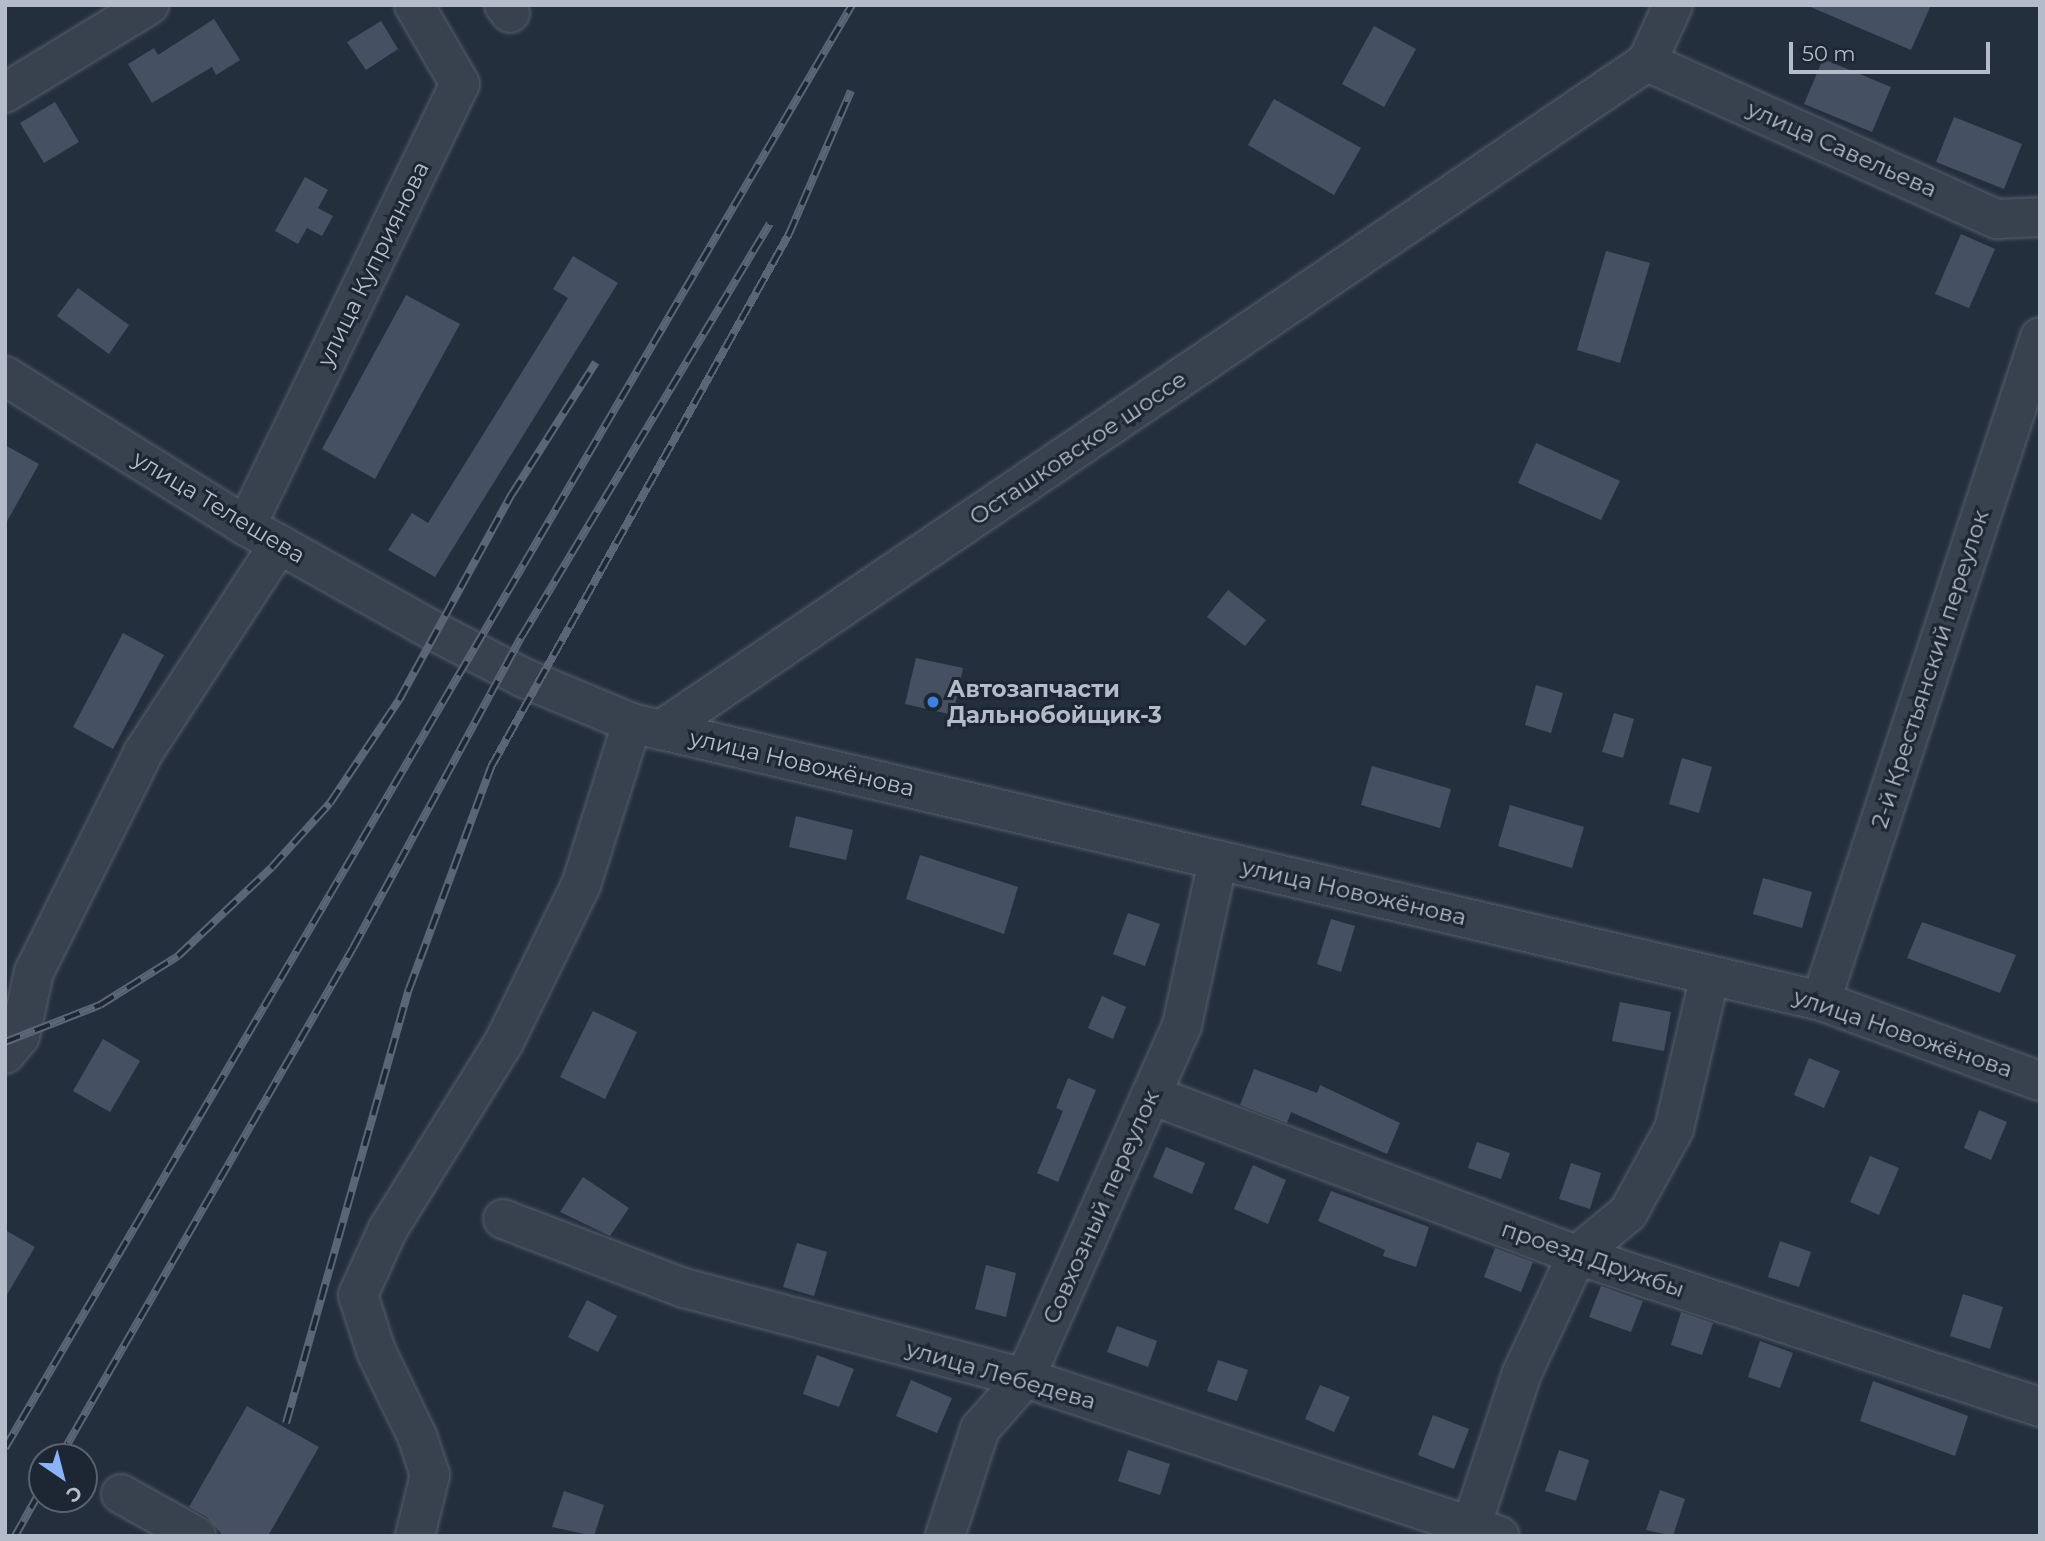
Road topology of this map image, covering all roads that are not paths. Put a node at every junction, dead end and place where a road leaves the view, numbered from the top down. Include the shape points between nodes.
1 (149, 5) edge
2 (414, 5) edge
3 (1673, 5) edge
4 (1647, 62) junction
5 (5, 93) edge
6 (2040, 217) edge
7 (2040, 337) edge
8 (5, 376) edge
9 (246, 526) junction
10 (279, 544) junction
11 (647, 727) junction
12 (1219, 860) junction
13 (1710, 975) junction
14 (1821, 1001) junction
15 (5, 1054) edge
16 (2040, 1081) edge
17 (1151, 1095) junction
18 (503, 1219) dead end
19 (1577, 1255) junction
20 (1025, 1378) junction
21 (2040, 1407) edge
22 (121, 1494) dead end
23 (1479, 1533) edge
24 (196, 1536) edge
25 (415, 1536) edge
26 (945, 1536) edge

1 - 5 street
2 - 9 street, улица Куприянова via 460,85
3 - 4 street
4 - 6 street, улица Савельева via 1997,219
4 - 11 street, Осташковское шоссе
7 - 14 street, 2-й Крестьянский переулок
8 - 9 street, улица Телешева
9 - 10 street, улица Телешева
10 - 11 street, улица Телешева via 524,678
10 - 15 street via 143,753 34,972 20,1036
11 - 12 street, улица Новожёнова
11 - 25 street via 581,885 505,1041 388,1229 358,1295 376,1351 417,1436 430,1475
12 - 13 street, улица Новожёнова
12 - 17 street, Совхозный переулок via 1182,1025
13 - 14 street, улица Новожёнова
13 - 19 street via 1674,1129 1628,1213
14 - 16 street, улица Новожёнова
17 - 19 street, проезд Дружбы
17 - 20 street, Совхозный переулок
18 - 20 street, улица Лебедева via 684,1289
19 - 21 street, проезд Дружбы
19 - 23 street via 1522,1373
20 - 23 street, улица Лебедева
20 - 26 street, Совхозный переулок via 980,1429
22 - 24 street

